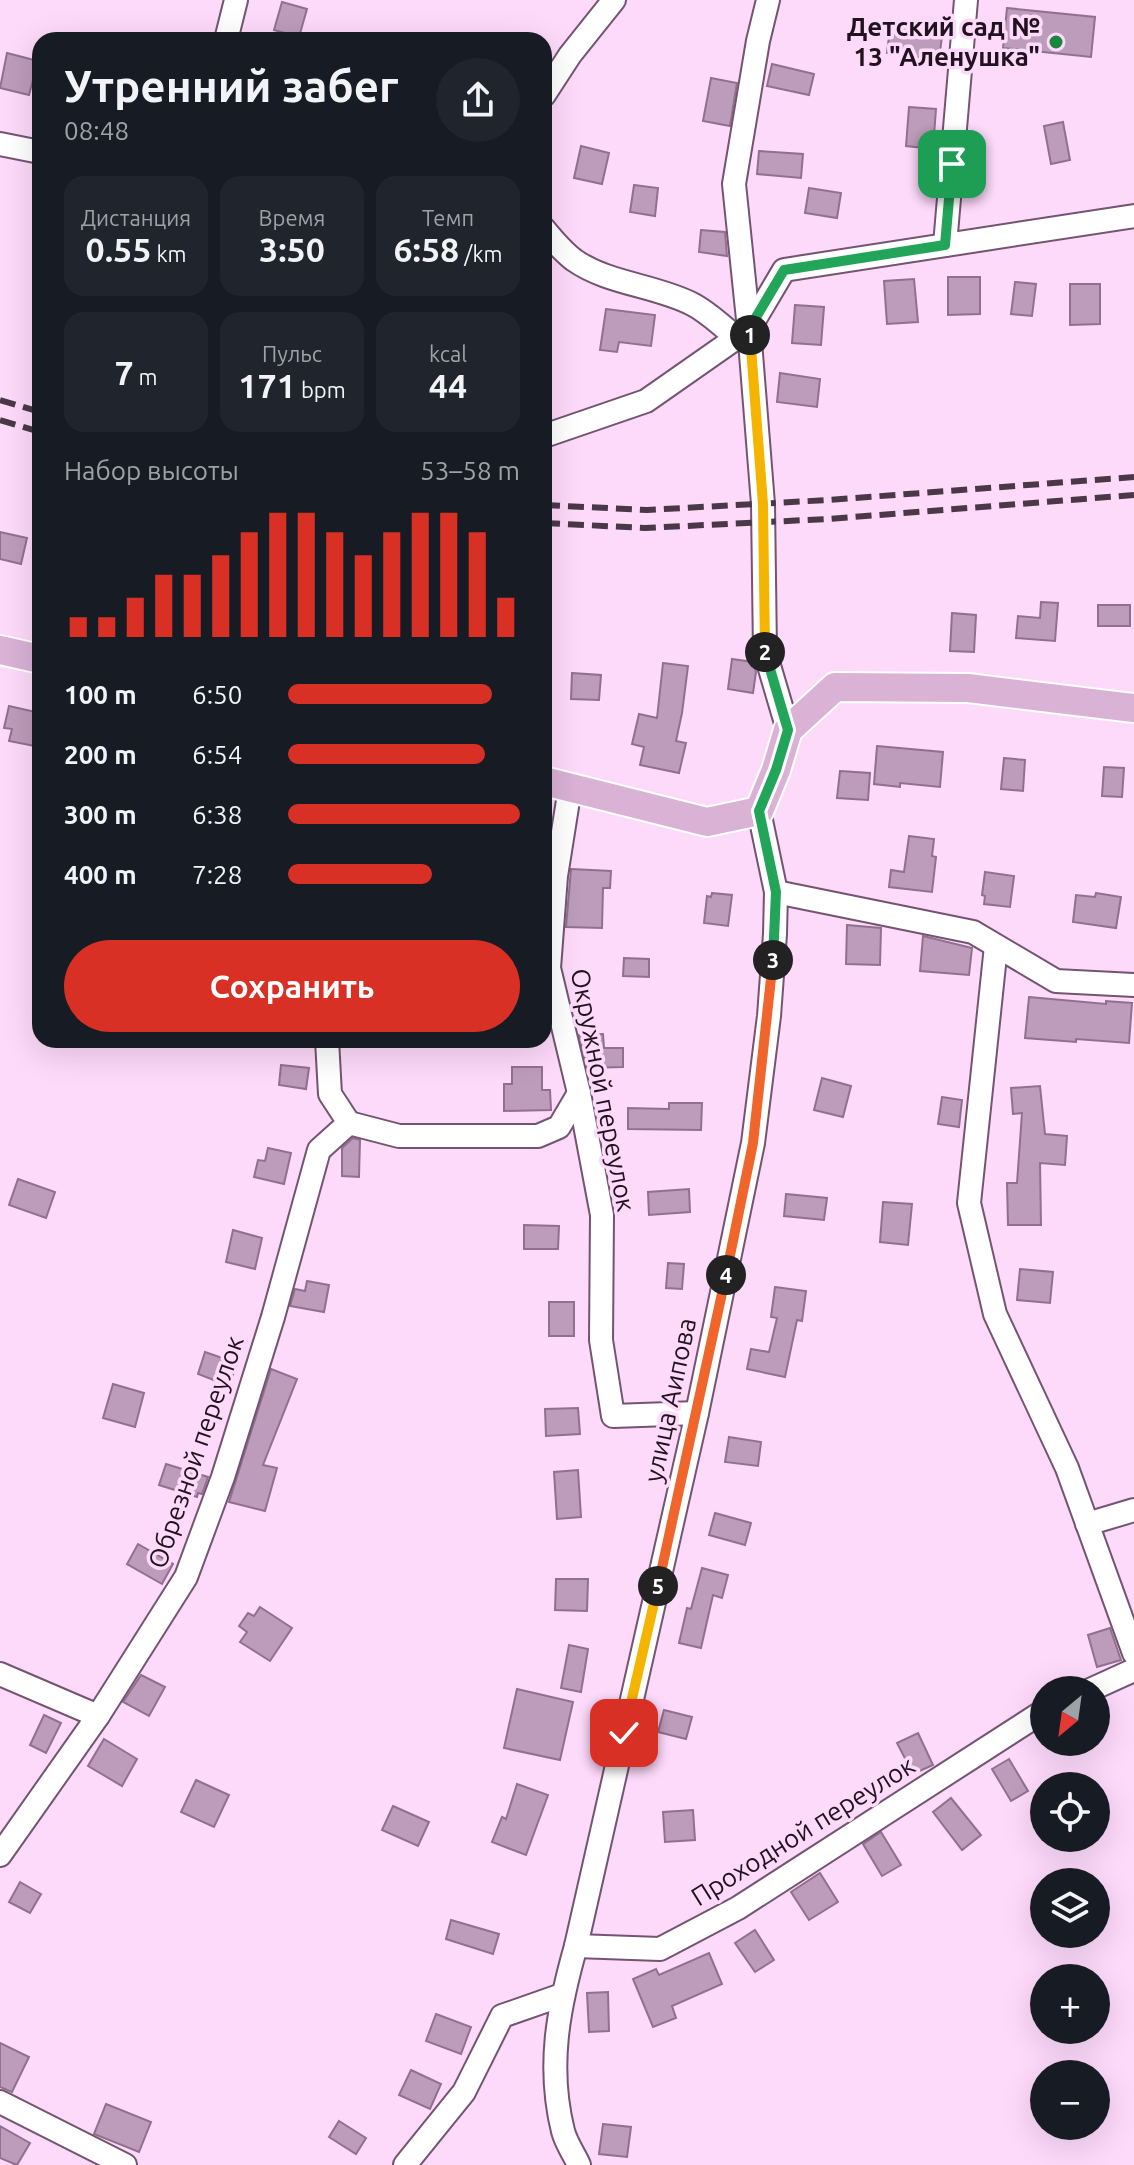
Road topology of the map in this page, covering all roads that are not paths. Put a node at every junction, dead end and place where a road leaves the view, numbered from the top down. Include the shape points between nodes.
1 (236, 0) edge
2 (614, 0) edge
3 (768, 0) edge
4 (966, 0) edge
5 (228, 32) edge
6 (552, 83) edge
7 (0, 144) edge
8 (32, 150) edge
9 (1134, 216) edge
10 (552, 239) edge
11 (945, 245) junction
12 (743, 334) junction
13 (552, 433) edge
14 (0, 650) edge
15 (32, 657) edge
16 (1134, 708) edge
17 (788, 730) junction
18 (557, 785) edge
19 (759, 811) junction
20 (776, 892) junction
21 (552, 913) edge
22 (996, 946) junction
23 (1134, 985) edge
24 (552, 991) edge
25 (327, 1048) edge
26 (579, 1093) junction
27 (349, 1123) junction
28 (697, 1413) junction
29 (1134, 1510) edge
30 (1087, 1524) junction
31 (1134, 1653) edge
32 (1134, 1670) edge
33 (0, 1674) edge
34 (1110, 1681) edge
35 (98, 1716) junction
36 (1030, 1720) edge
37 (0, 1855) edge
38 (576, 1946) junction
39 (562, 1995) junction
40 (0, 2102) edge
41 (125, 2165) edge
42 (405, 2165) edge
43 (579, 2165) edge

1 - 5 street
2 - 6 street
3 - 12 street via 734,184
4 - 11 street
7 - 8 street
9 - 11 street
10 - 12 street via 584,266 694,305
11 - 12 street via 784,270
12 - 13 street via 646,401
12 - 17 street via 763,504 765,652
14 - 15 main road
16 - 17 main road via 968,688 835,687
17 - 19 main road
18 - 19 main road via 707,822
18 - 21 street, Окружной переулок
19 - 20 street, улица Аипова
20 - 22 street via 973,932
20 - 28 street, улица Аипова via 769,1016 753,1143
22 - 23 street via 1056,981
22 - 30 street via 969,1203 995,1314 1067,1468
24 - 26 street, Окружной переулок
25 - 27 street via 330,1094
26 - 27 street via 559,1127 538,1136 399,1136
26 - 28 street, Окружной переулок via 602,1215 601,1340 613,1416
27 - 35 street, Обрезной переулок via 319,1150 273,1317 186,1577
28 - 38 street, улица Аипова
29 - 30 street
30 - 31 street
32 - 34 street
33 - 35 street
35 - 37 street, Обрезной переулок
36 - 38 street, Проходной переулок via 738,1908 660,1949
38 - 39 street, улица Аипова
39 - 42 street via 502,2016 464,2092
39 - 43 street, улица Аипова via 553,2069 563,2134
40 - 41 street

